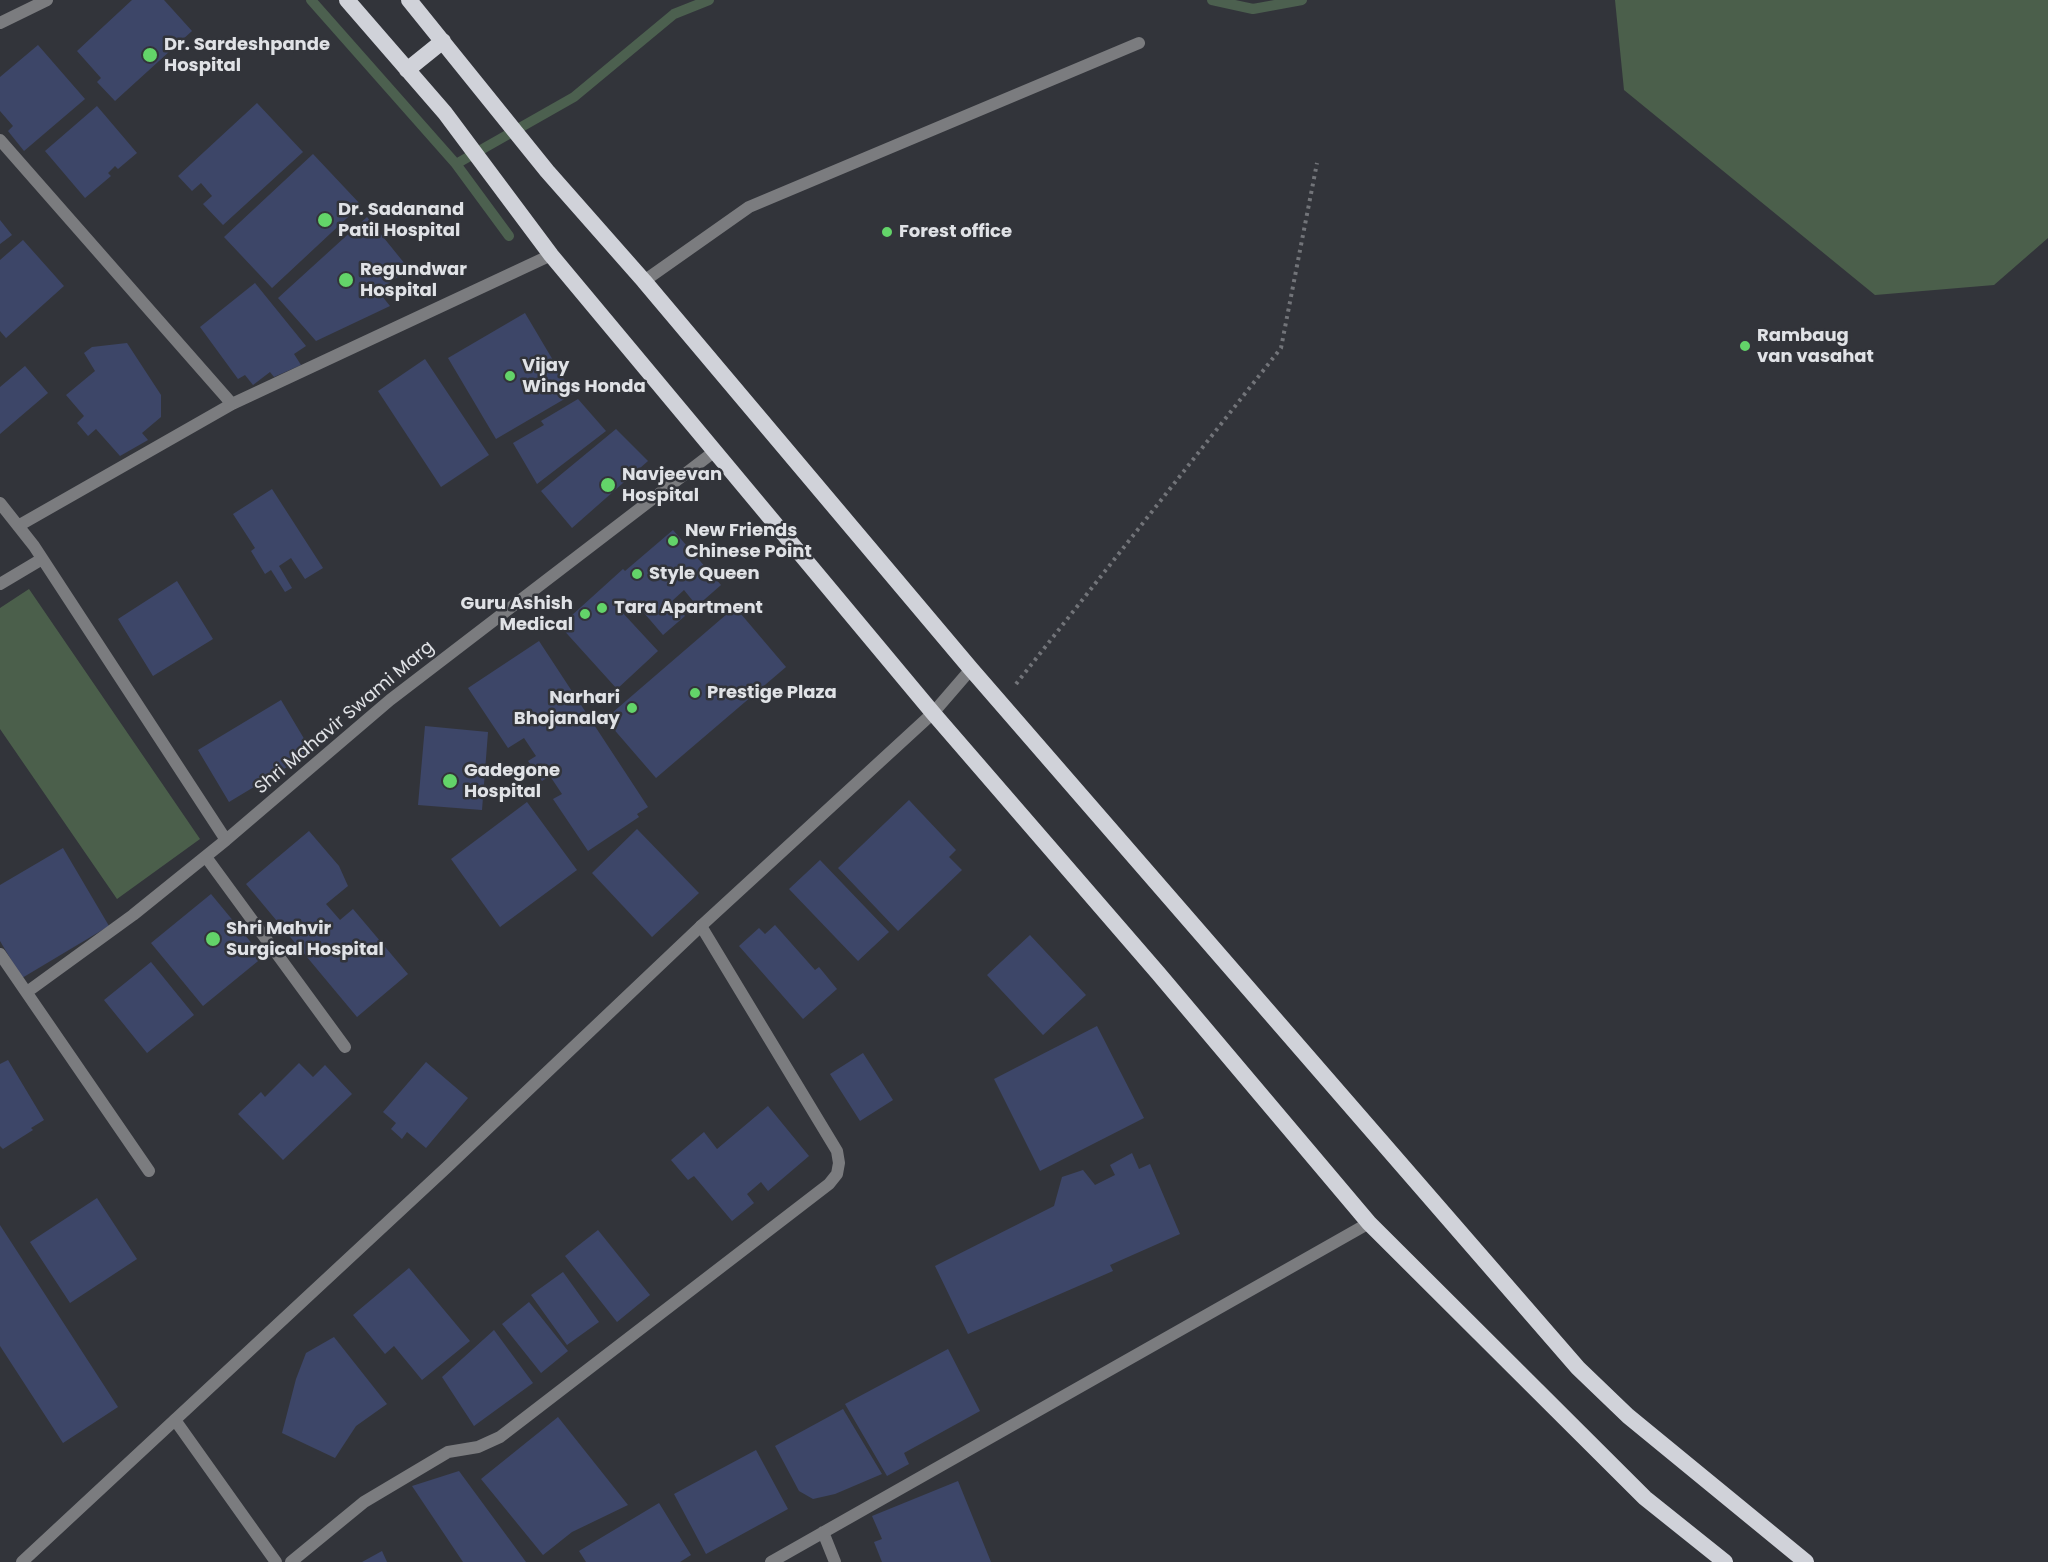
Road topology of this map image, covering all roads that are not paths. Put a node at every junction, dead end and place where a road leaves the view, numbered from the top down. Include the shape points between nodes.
1 (47, 0) edge
2 (347, 0) edge
3 (410, 0) edge
4 (0, 23) edge
5 (443, 41) junction
6 (1139, 43) dead end
7 (407, 70) junction
8 (0, 140) edge
9 (551, 255) junction
10 (644, 282) junction
11 (232, 404) junction
12 (715, 451) junction
13 (0, 503) edge
14 (18, 526) junction
15 (42, 559) junction
16 (0, 584) edge
17 (971, 669) junction
18 (933, 713) junction
19 (226, 840) junction
20 (206, 857) junction
21 (701, 926) junction
22 (0, 954) edge
23 (27, 992) junction
24 (345, 1047) dead end
25 (150, 1171) dead end
26 (1369, 1223) junction
27 (175, 1420) junction
28 (823, 1532) junction
29 (22, 1562) edge
30 (276, 1562) edge
31 (291, 1562) edge
32 (771, 1562) edge
33 (835, 1562) edge
34 (1725, 1562) edge
35 (1806, 1562) edge

1 - 4 street
2 - 7 highway
3 - 5 highway
5 - 7 highway
5 - 10 highway via 547,171
6 - 10 street via 749,207
7 - 9 highway via 445,113
8 - 11 street
9 - 11 street
9 - 12 highway
10 - 17 highway
11 - 14 street
12 - 18 highway
12 - 19 street, Shri Mahavir Swami Marg via 390,700
13 - 14 street
14 - 15 street
15 - 16 street
15 - 19 street
17 - 18 street
17 - 35 highway via 1578,1368 1628,1416
18 - 21 street
18 - 26 highway
19 - 20 street, Shri Mahavir Swami Marg
20 - 23 street, Shri Mahavir Swami Marg
20 - 24 street
21 - 27 street
21 - 31 street via 837,1151 837,1174 500,1437 478,1447 448,1452 364,1502
22 - 23 street
23 - 25 street
26 - 28 street
26 - 34 highway via 1645,1498
27 - 29 street
27 - 30 street
28 - 32 street
28 - 33 street

